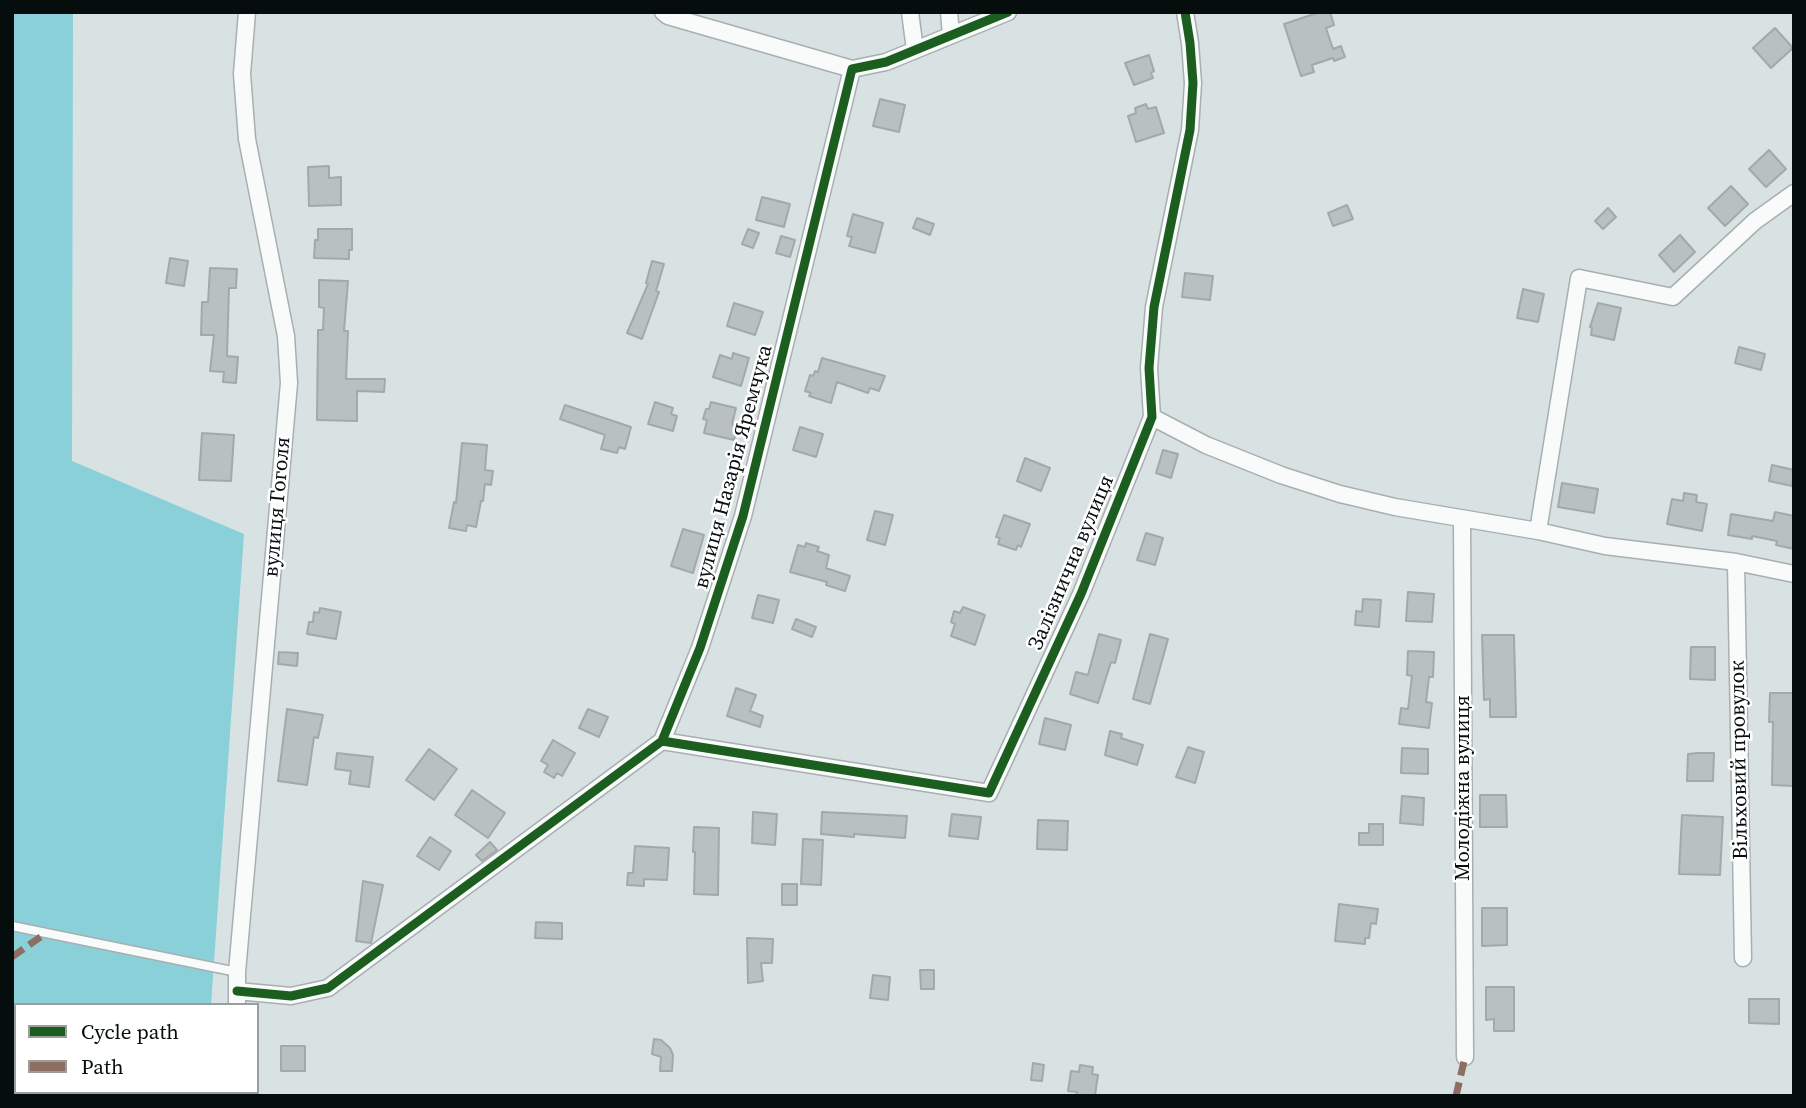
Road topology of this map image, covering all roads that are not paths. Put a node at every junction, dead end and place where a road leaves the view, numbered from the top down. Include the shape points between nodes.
1 (247, 12) edge
2 (663, 12) edge
3 (910, 12) edge
4 (949, 12) edge
5 (1007, 12) edge
6 (1185, 12) edge
7 (951, 35) junction
8 (915, 50) junction
9 (852, 69) junction
10 (1794, 193) edge
11 (1152, 417) junction
12 (1462, 519) junction
13 (1538, 531) junction
14 (1736, 562) junction
15 (1794, 574) edge
16 (663, 741) junction
17 (12, 926) edge
18 (1743, 958) dead end
19 (237, 972) junction
20 (237, 998) edge
21 (1465, 1058) dead end

1 - 19 street, вулиця Гоголя via 242,74 247,139 286,336 289,383
2 - 9 street
3 - 8 street
4 - 7 street
5 - 7 street
6 - 11 street, Залізнична вулиця via 1192,83 1190,130 1154,307 1149,368
7 - 8 street
8 - 9 street
9 - 16 street, вулиця Назарія Яремчука via 743,516 700,648
10 - 13 street via 1747,228 1673,297 1579,278
11 - 12 street via 1281,475 1395,508
11 - 16 street, Залізнична вулиця via 1081,594 989,793
12 - 13 street
12 - 21 street, Молодіжна вулиця
13 - 14 street via 1605,546
14 - 15 street
14 - 18 street, Вільховий провулок
16 - 20 street via 328,988 291,996
17 - 19 lane
19 - 20 street, вулиця Гоголя

